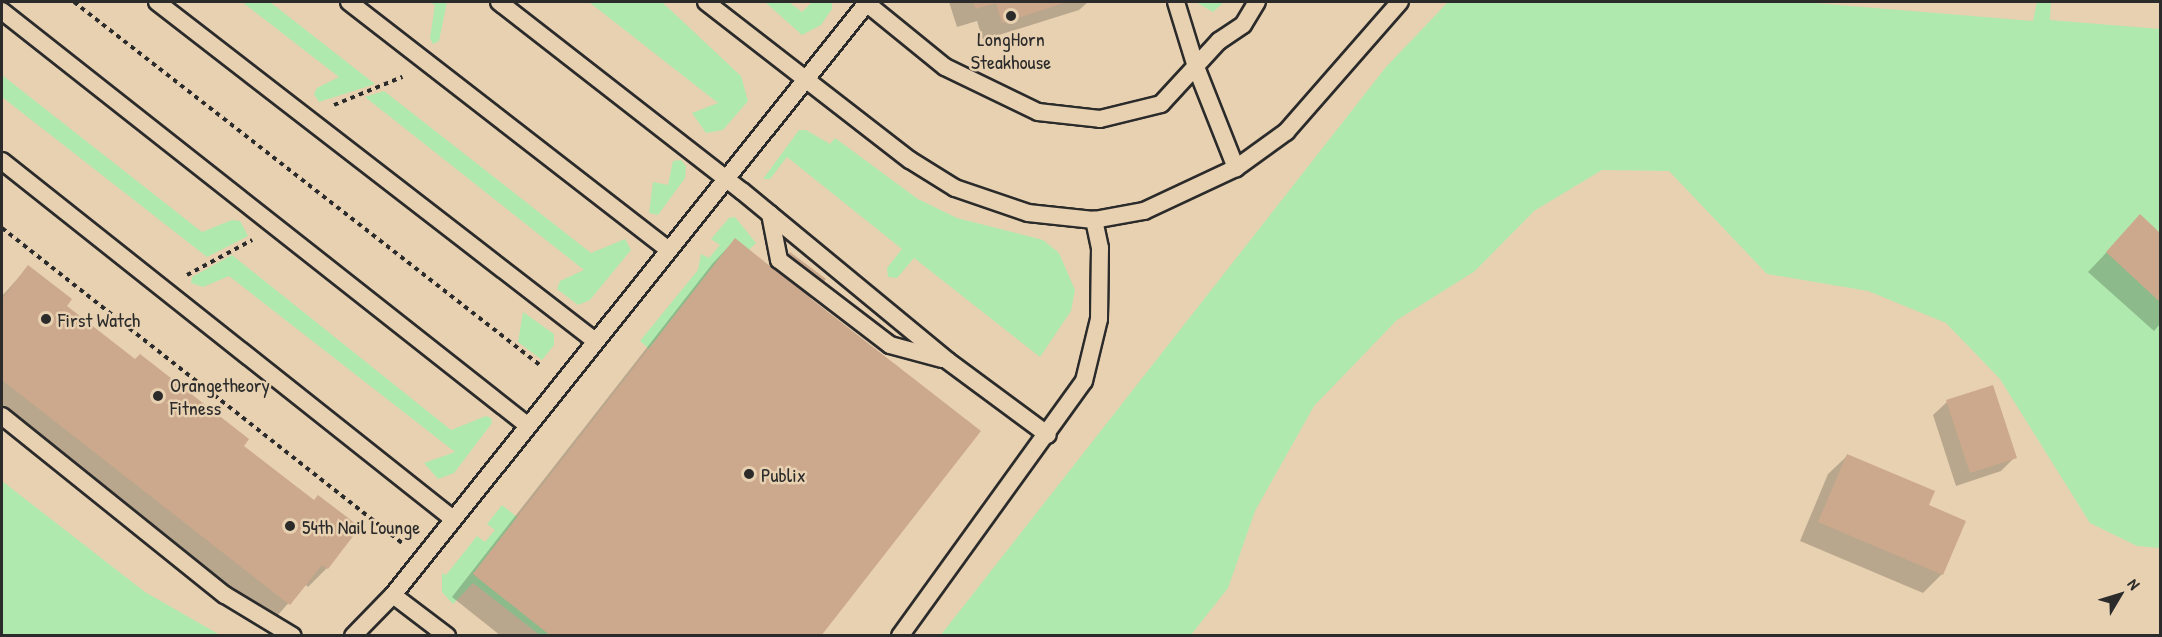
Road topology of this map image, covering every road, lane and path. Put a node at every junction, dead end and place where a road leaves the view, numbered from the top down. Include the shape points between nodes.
1 (74, 2) edge
2 (157, 2) edge
3 (349, 2) edge
4 (499, 2) edge
5 (706, 2) edge
6 (866, 2) edge
7 (1176, 2) edge
8 (1257, 2) edge
9 (1400, 2) edge
10 (2, 11) edge
11 (433, 65) junction
12 (1196, 67) junction
13 (804, 78) junction
14 (306, 117) junction
15 (2, 161) edge
16 (1236, 168) junction
17 (724, 177) junction
18 (770, 214) junction
19 (1094, 220) junction
20 (276, 227) junction
21 (2, 228) edge
22 (667, 249) junction
23 (163, 288) junction
24 (594, 340) junction
25 (948, 361) junction
26 (561, 382) junction
27 (2, 416) edge
28 (527, 425) junction
29 (1047, 435) junction
30 (453, 519) junction
31 (422, 557) junction
32 (393, 595) junction
33 (292, 636) edge
34 (353, 636) edge
35 (447, 636) edge
36 (900, 636) edge

1 - 26 path
2 - 14 lane
3 - 11 lane
4 - 17 lane
5 - 13 lane
6 - 12 lane via 945,67 1038,112 1100,119 1161,104
6 - 13 lane
7 - 12 lane
8 - 12 lane via 1243,25 1219,41
9 - 16 lane via 1286,132
10 - 20 lane
11 - 14 path
11 - 22 lane
12 - 16 lane
13 - 17 lane
13 - 19 lane via 910,160 955,188 1028,213
14 - 24 lane
15 - 23 lane
16 - 19 lane via 1144,211
17 - 18 lane
17 - 22 lane
18 - 25 lane
18 - 25 lane via 779,260 890,345
19 - 29 lane via 1100,248 1098,319 1084,381
20 - 23 path
20 - 28 lane
21 - 31 path
22 - 24 lane
23 - 30 lane
24 - 26 lane
25 - 29 lane
26 - 28 lane
27 - 33 lane via 225,596
28 - 30 lane
29 - 36 lane
30 - 31 lane
31 - 32 lane
32 - 34 lane
32 - 35 lane

